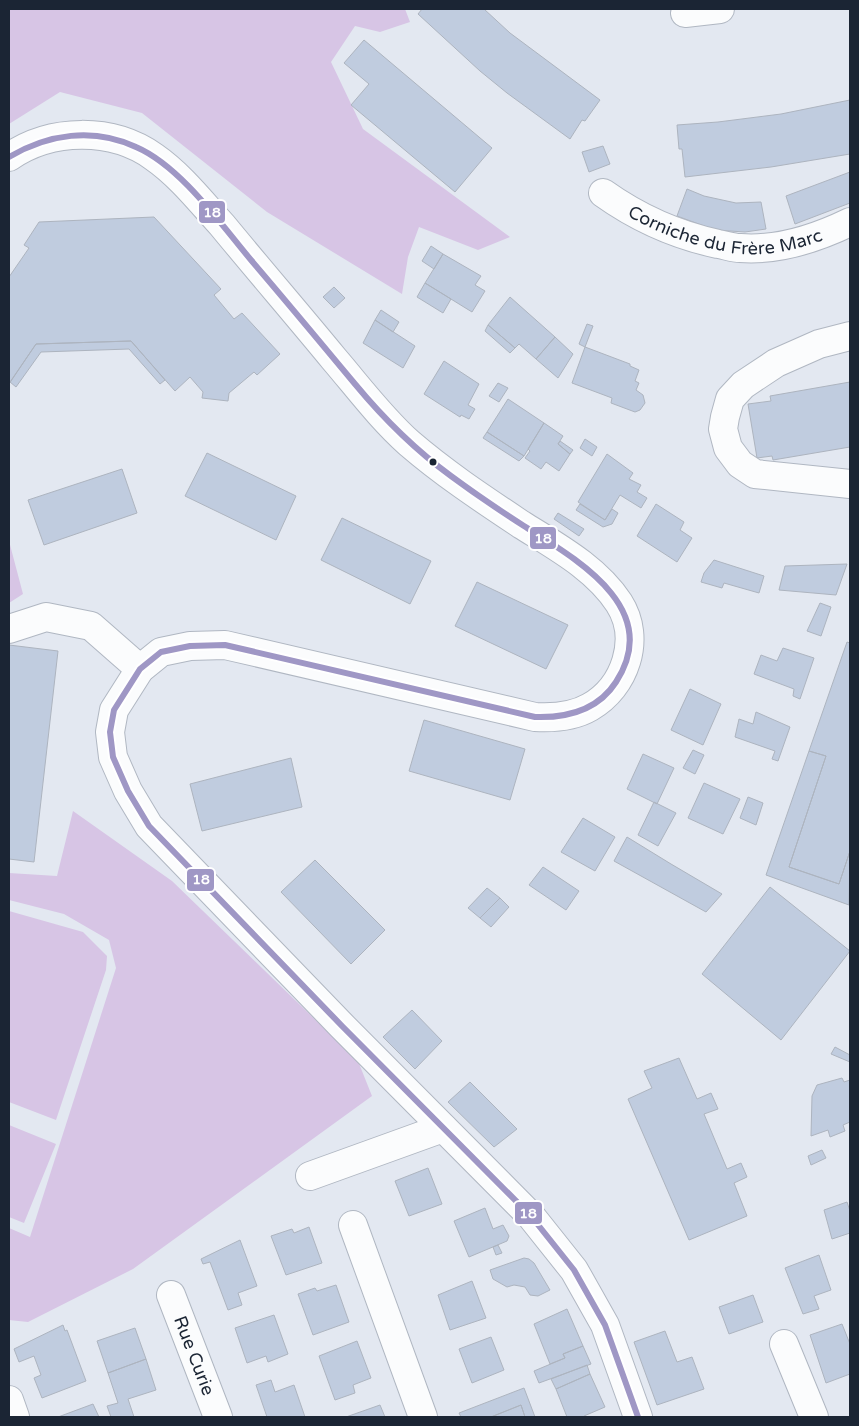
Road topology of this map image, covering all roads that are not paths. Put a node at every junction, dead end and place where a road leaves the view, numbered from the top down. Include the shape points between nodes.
1 (720, 9) edge
2 (685, 13) dead end
3 (9, 157) edge
4 (603, 193) dead end
5 (850, 222) edge
6 (850, 336) edge
7 (850, 484) edge
8 (9, 629) edge
9 (140, 669) junction
10 (443, 1128) junction
11 (310, 1176) dead end
12 (353, 1225) dead end
13 (171, 1295) dead end
14 (784, 1344) dead end
15 (9, 1400) edge
16 (15, 1417) edge
17 (218, 1417) edge
18 (423, 1417) edge
19 (638, 1417) edge
20 (814, 1417) edge

1 - 2 street
3 - 9 street via 50,139 85,134 119,140 154,157 203,203 387,422 408,442 467,488 595,575 620,604 630,642 623,672 602,699 579,712 549,718 225,645 190,646 161,652
4 - 5 street, Corniche du Frère Marc via 625,209 667,229 703,241 740,248 808,240
6 - 7 street via 819,344 776,363 743,385 730,399 723,429 728,448 740,464 755,474
8 - 9 street via 46,617 91,626
9 - 10 street via 114,710 110,732 113,757 149,826
10 - 11 street
10 - 19 street via 531,1216 574,1270 605,1325
12 - 18 street
13 - 17 street, Rue Curie
14 - 20 street
15 - 16 street

